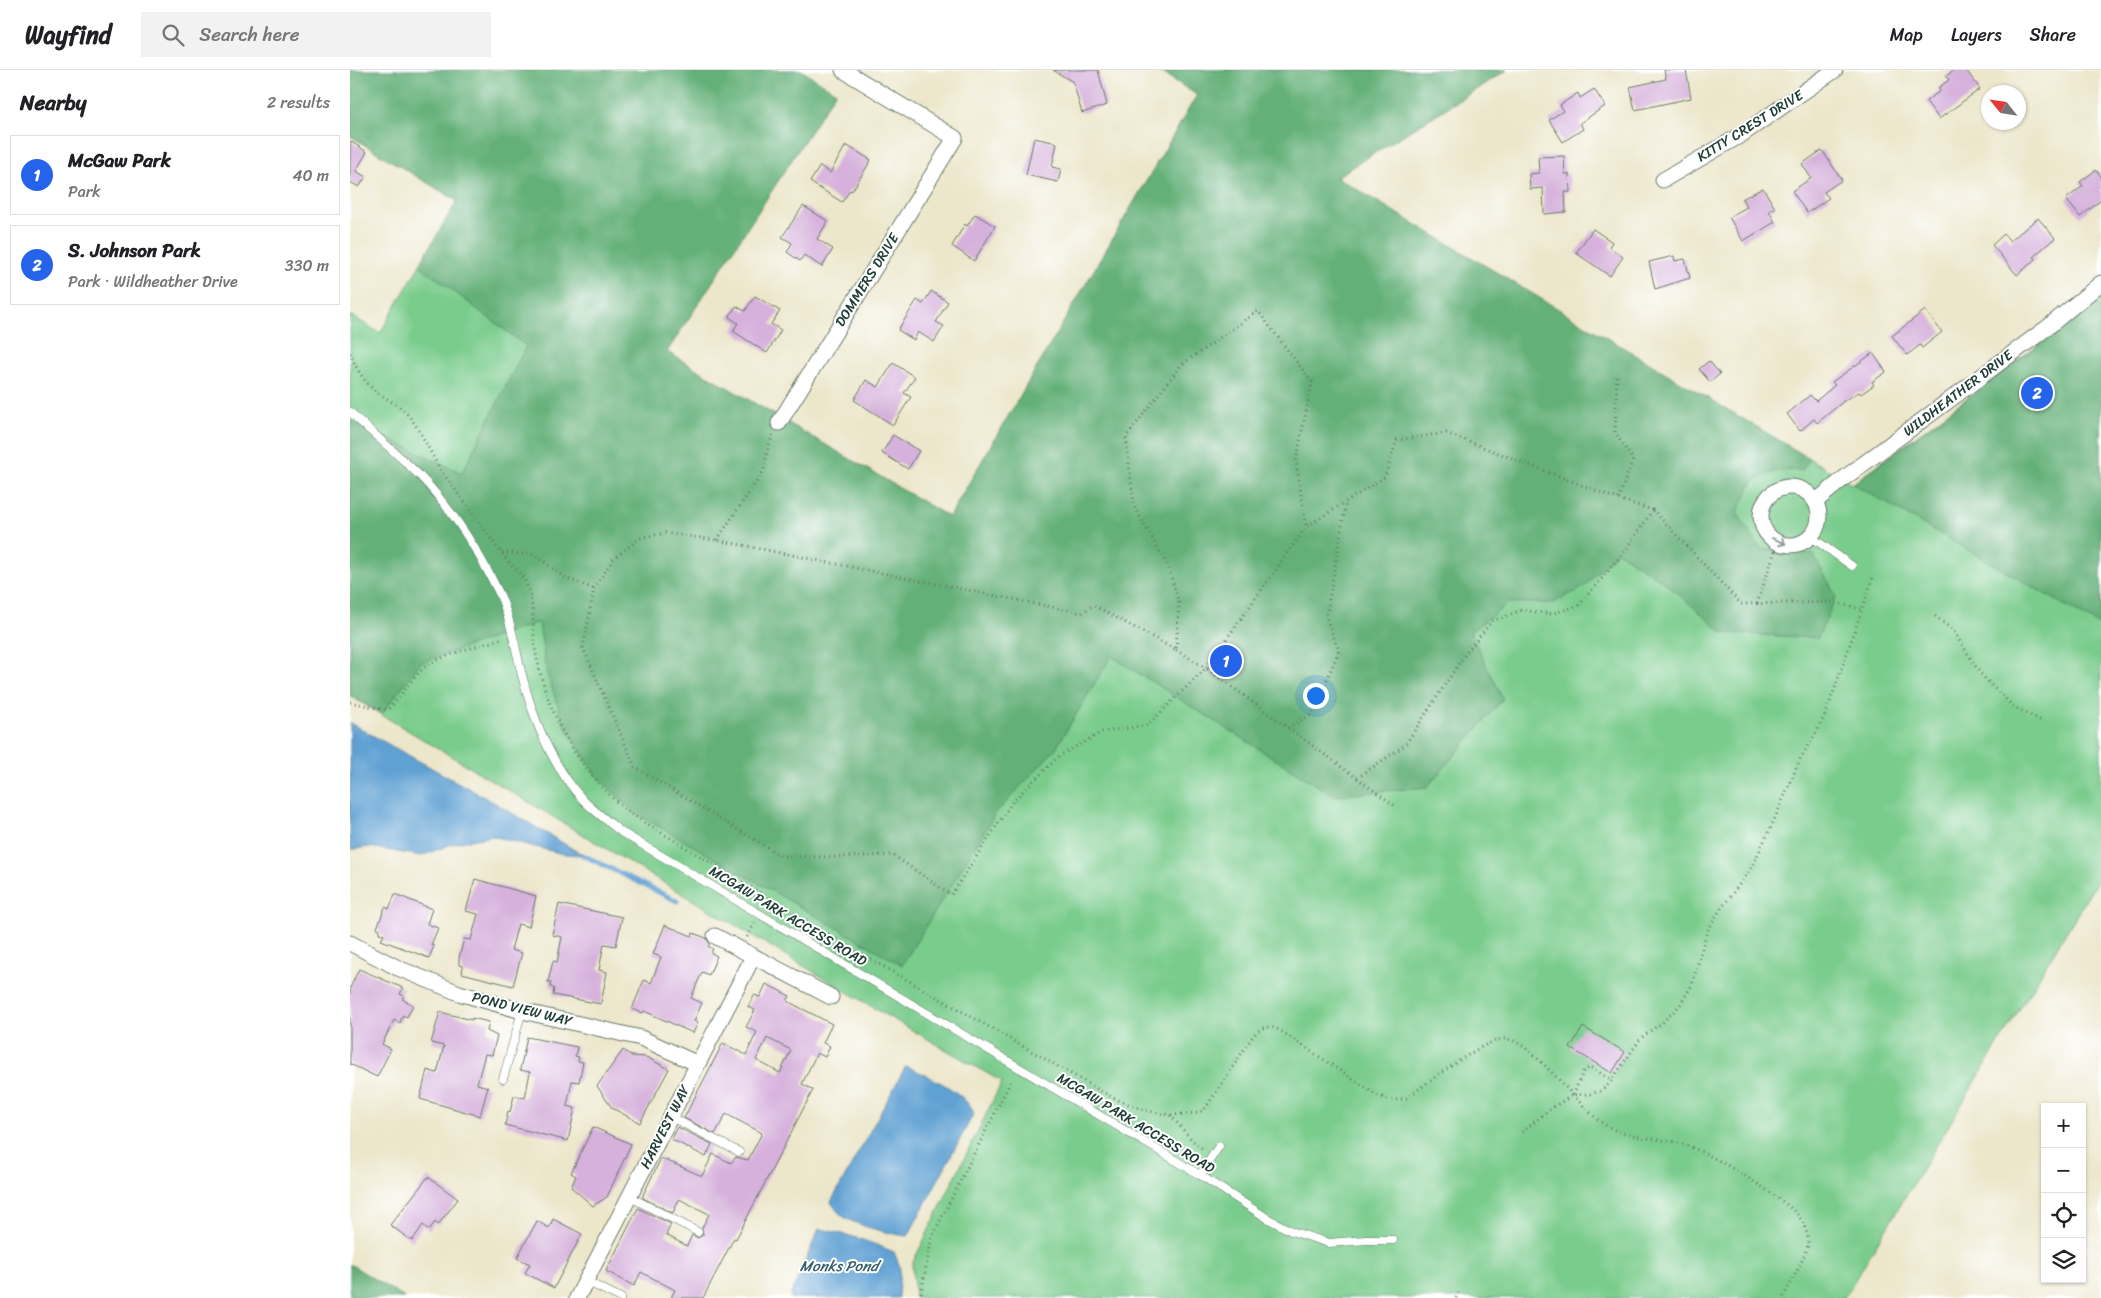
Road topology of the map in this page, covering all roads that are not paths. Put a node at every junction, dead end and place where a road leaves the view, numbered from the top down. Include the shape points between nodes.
1 (843, 70) edge
2 (1835, 70) edge
3 (1663, 180) dead end
4 (2101, 283) edge
5 (350, 412) edge
6 (779, 423) road end
7 (1815, 502) junction
8 (1810, 536) junction
9 (1852, 566) dead end
10 (715, 936) dead end
11 (350, 943) edge
12 (746, 953) junction
13 (831, 997) dead end
14 (522, 1011) junction
15 (698, 1064) junction
16 (503, 1079) dead end
17 (671, 1117) junction
18 (1219, 1146) dead end
19 (739, 1152) dead end
20 (1200, 1175) junction
21 (630, 1197) junction
22 (698, 1232) dead end
23 (1393, 1240) dead end
24 (586, 1281) junction
25 (577, 1298) edge
26 (621, 1298) edge

1 - 6 street, DOMMERS DRIVE via 955,138
2 - 3 street, KITTY CREST DRIVE via 1741,135
4 - 7 street, WILDHEATHER DRIVE via 2048,327
5 - 20 lane, MCGAW PARK ACCESS ROAD via 419,475 466,534 500,596 514,634 535,715 551,751 584,800 621,832
7 - 8 street via 1818,520
7 -> 8 street via 1801,489 1781,488 1772,493 1762,509 1764,528 1778,542 1795,544
8 - 9 lane
10 - 12 street
11 - 14 street, POND VIEW WAY via 398,968 460,993
12 - 13 street
12 - 15 street, HARVEST WAY
14 - 15 street, POND VIEW WAY via 641,1038
14 - 16 lane
15 - 17 street, HARVEST WAY
17 - 19 lane
17 - 21 street, HARVEST WAY
18 - 20 lane
20 - 23 lane, MCGAW PARK ACCESS ROAD via 1291,1231 1329,1243
21 - 22 lane
21 - 24 street, HARVEST WAY
24 - 25 street, HARVEST WAY
24 - 26 lane

